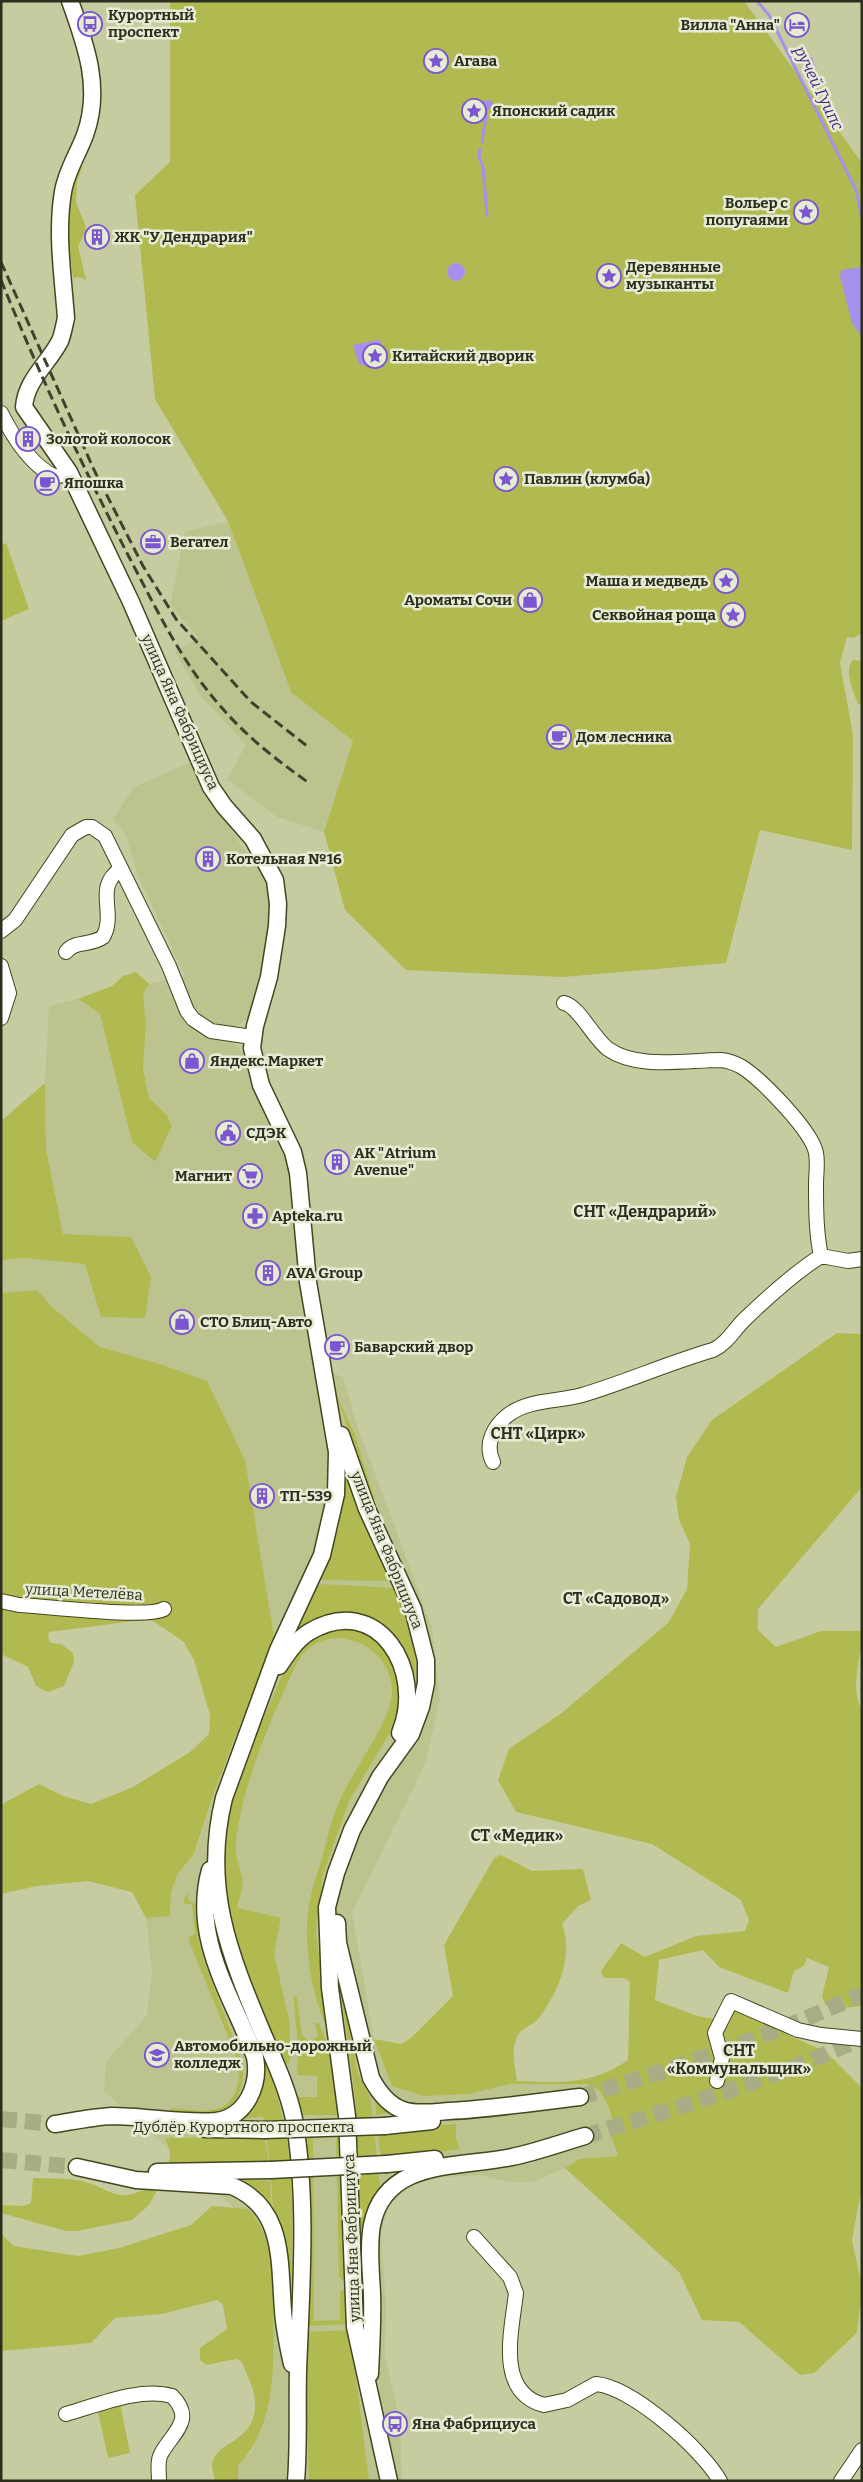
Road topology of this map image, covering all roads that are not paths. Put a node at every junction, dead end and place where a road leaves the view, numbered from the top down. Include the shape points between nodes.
1 (70, 1) edge
2 (1, 413) edge
3 (69, 472) junction
4 (121, 869) junction
5 (1, 931) edge
6 (66, 952) dead end
7 (1, 966) edge
8 (564, 1003) dead end
9 (1, 1018) edge
10 (252, 1038) junction
11 (821, 1256) junction
12 (862, 1259) edge
13 (330, 1404) junction
14 (493, 1462) dead end
15 (1, 1601) edge
16 (164, 1609) dead end
17 (262, 1691) junction
18 (380, 1777) junction
19 (215, 1851) junction
20 (343, 1855) junction
21 (862, 2039) edge
22 (716, 2081) dead end
23 (474, 2237) dead end
24 (297, 2390) junction
25 (368, 2393) junction
26 (66, 2414) dead end
27 (862, 2450) edge
28 (384, 2461) junction
29 (297, 2477) edge
30 (159, 2481) edge
31 (380, 2481) edge
32 (389, 2481) edge
33 (720, 2481) edge
34 (841, 2481) edge

1 - 3 main road, улица Яна Фабрициуса via 91,71 93,103 85,135 63,189 60,208 66,318 55,349 30,384 24,406
2 - 3 street via 16,440 44,470 56,477
3 - 10 main road, улица Яна Фабрициуса via 131,602 211,787 253,839 274,880 277,926 269,977
4 - 5 street via 101,832 92,827 79,830 72,835 15,920
4 - 6 street via 106,887 107,927 103,937 73,945
4 - 10 street via 190,1015 200,1026 211,1031
7 - 9 street via 9,993
8 - 11 street via 573,1007 596,1038 621,1056 655,1061 731,1062 764,1085 803,1128 813,1144
10 - 13 main road, улица Яна Фабрициуса via 253,1058 261,1084 295,1159 308,1282
11 - 12 street via 848,1261
11 - 14 street via 774,1292 719,1347 579,1396 523,1407 510,1414 492,1434 489,1449
13 - 17 main road, улица Яна Фабрициуса via 337,1452 336,1494 329,1529 322,1555
13 - 18 main road, улица Яна Фабрициуса via 367,1509 414,1609 426,1660 426,1684 411,1734
15 - 16 street, улица Метелёва via 128,1613
17 - 18 main road via 296,1643 321,1626 348,1622 361,1624 381,1635 402,1661 408,1703 401,1731
17 - 19 main road, улица Яна Фабрициуса via 224,1798
18 - 20 main road, улица Яна Фабрициуса via 352,1830
19 - 20 main road, Дублёр Курортного проспекта, bridge via 204,1894 207,1937 255,2057 257,2076 252,2093 236,2112 215,2121 111,2116 55,2124 264,2130 385,2126 488,2114 580,2097 484,2109 415,2112 403,2110 383,2096 371,2078 338,1943 336,1905
19 - 24 main road, улица Яна Фабрициуса via 216,1891 223,1926 243,1986 285,2087 298,2143 301,2226
20 - 25 main road, улица Яна Фабрициуса via 329,1898 326,1929 346,2116 355,2327
21 - 22 street via 798,2030 731,2001 715,2033 722,2058
23 - 33 street via 514,2285 510,2364 514,2380 524,2395 544,2406 567,2400 596,2384 612,2389 638,2403 677,2432 702,2455
24 - 25 main road, bridge via 283,2312 278,2245 273,2226 256,2200 232,2186 136,2180 77,2167 140,2172 387,2164 520,2148 585,2136 511,2157 420,2172 393,2188 383,2199 374,2214 370,2236 373,2326
24 - 29 main road, улица Яна Фабрициуса
25 - 28 main road, улица Яна Фабрициуса
26 - 30 street via 135,2394 172,2396 181,2411 182,2424 160,2455
27 - 34 street
28 - 31 main road
28 - 32 main road, улица Яна Фабрициуса

